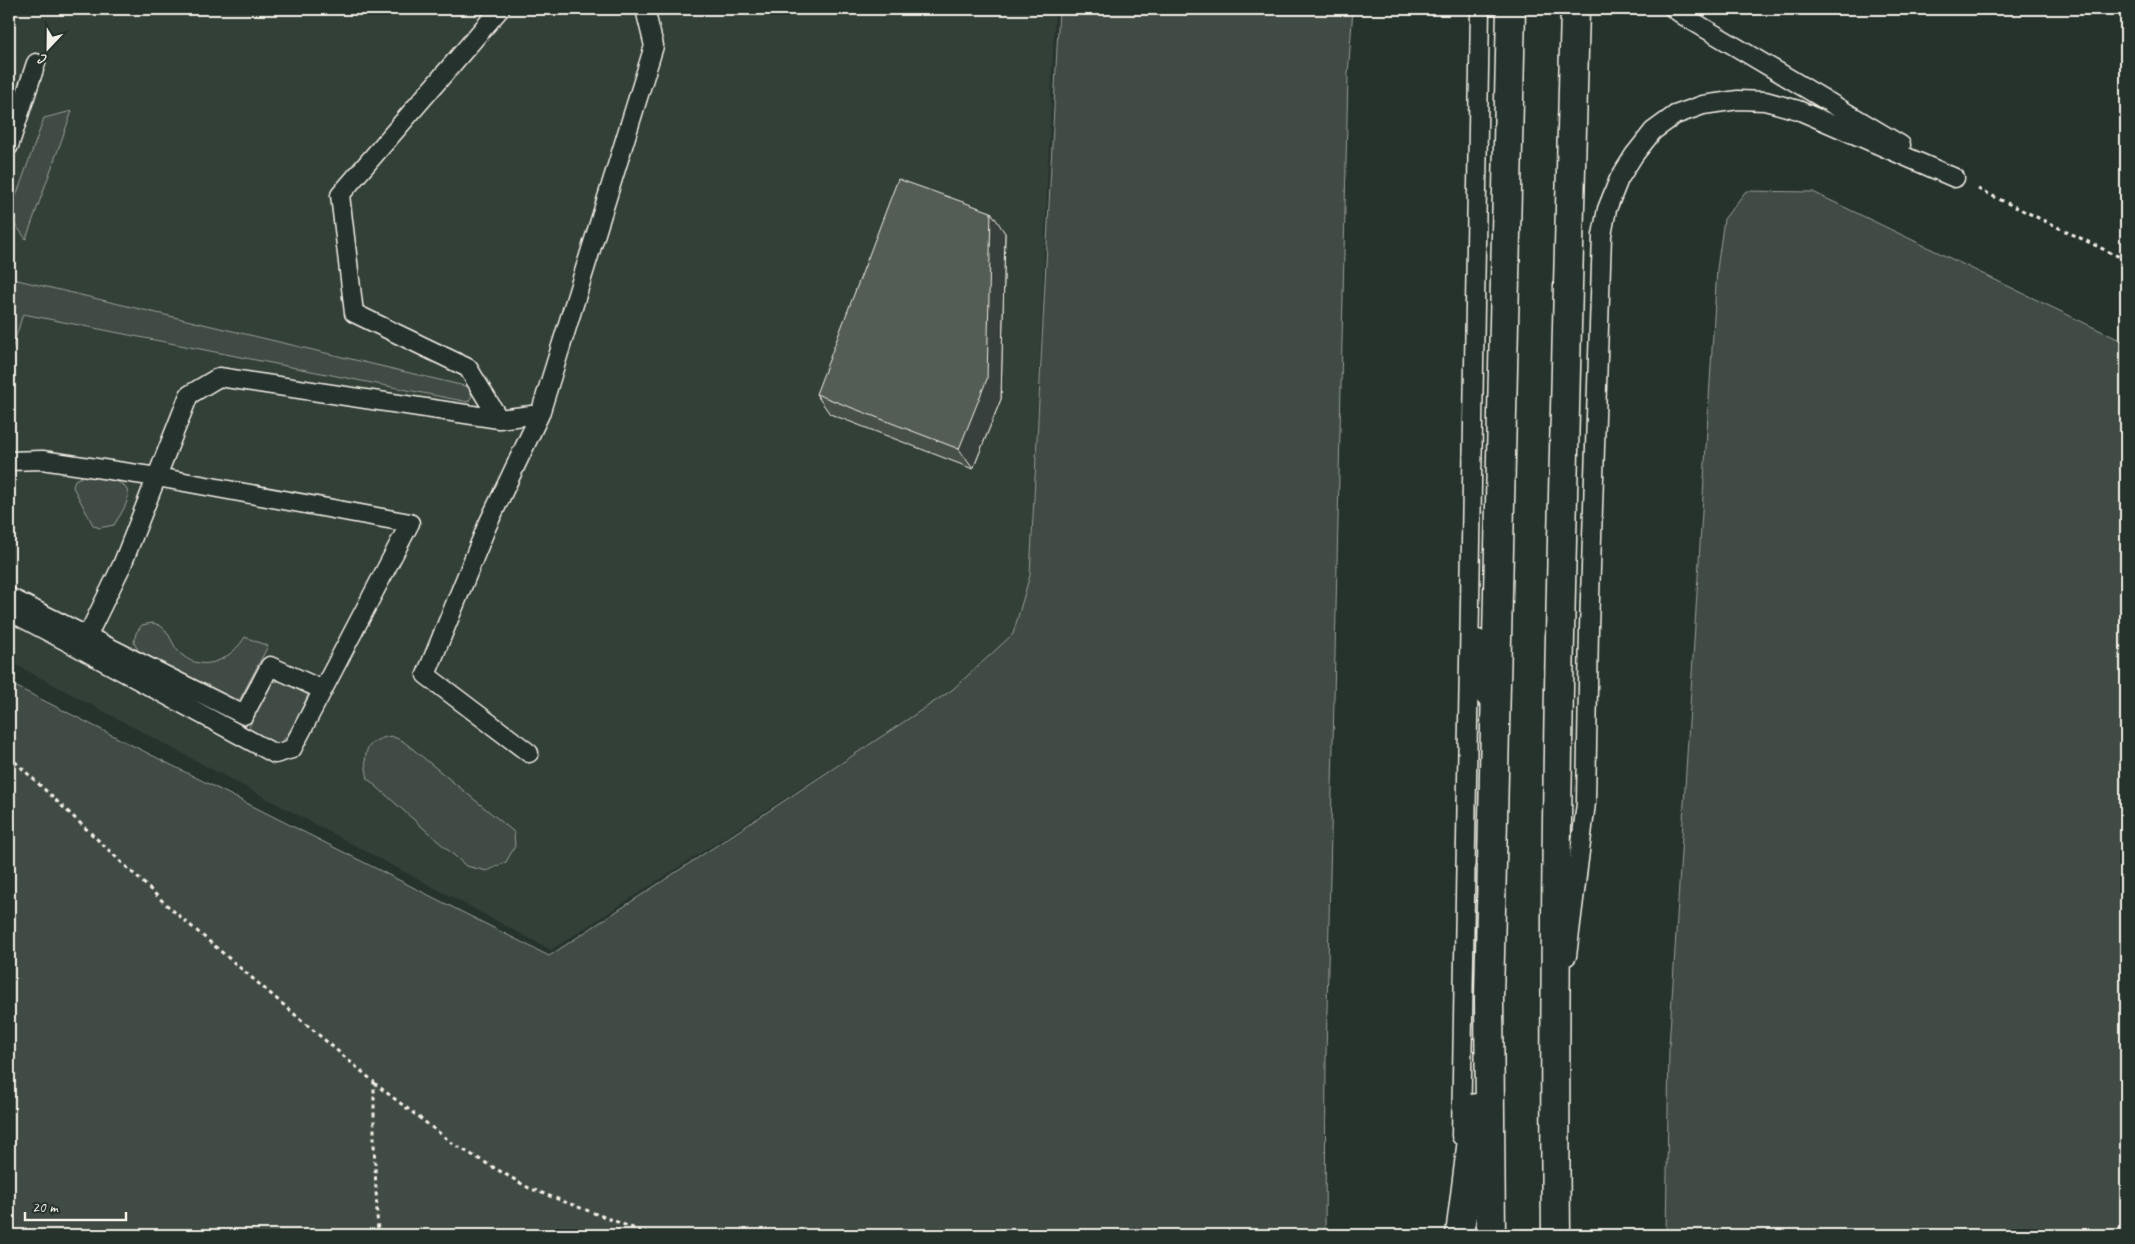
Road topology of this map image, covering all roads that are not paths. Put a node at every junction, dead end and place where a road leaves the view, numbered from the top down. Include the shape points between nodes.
1 (500, 9) edge
2 (645, 9) edge
3 (1480, 9) edge
4 (1512, 9) edge
5 (1575, 9) edge
6 (1674, 9) edge
7 (36, 63) dead end
8 (9, 146) edge
9 (540, 414) junction
10 (499, 419) junction
11 (9, 461) edge
12 (157, 477) junction
13 (1470, 576) junction
14 (9, 597) edge
15 (9, 611) edge
16 (84, 643) junction
17 (323, 690) junction
18 (529, 753) dead end
19 (1495, 773) junction
20 (1490, 998) junction
21 (1555, 1056) junction
22 (1460, 1235) edge
23 (1491, 1235) edge
24 (1556, 1235) edge

1 - 10 lane via 340,195 354,313 468,368
2 - 9 lane via 654,46
3 - 13 lane
4 - 19 highway
5 - 21 highway via 1560,627
6 - 21 lane via 1955,178 1798,110 1765,100 1738,100 1703,105 1675,115 1654,131 1619,179 1607,209 1602,235 1586,803
7 - 8 lane
9 - 10 lane
9 - 18 lane via 487,526 426,675
10 - 12 lane via 219,376 189,395
11 - 12 lane via 42,460
12 - 16 lane via 122,565
12 - 17 lane via 410,523
13 - 19 lane
13 - 22 lane
14 - 16 lane
15 - 16 lane
16 - 17 lane via 244,715 270,666
16 - 17 lane via 275,754 292,749
19 - 20 highway
20 - 22 highway
20 - 23 highway
21 - 24 highway

